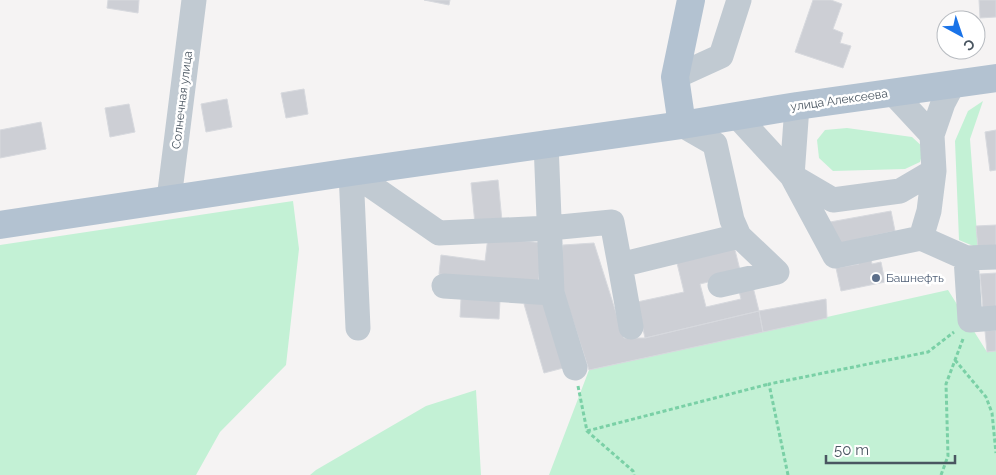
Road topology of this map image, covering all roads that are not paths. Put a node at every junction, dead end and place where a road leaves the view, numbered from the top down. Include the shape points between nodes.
1 (194, 0) edge
2 (691, 0) edge
3 (738, 0) edge
4 (675, 77) junction
5 (996, 78) edge
6 (953, 84) junction
7 (892, 93) junction
8 (797, 106) junction
9 (737, 116) junction
10 (682, 124) junction
11 (932, 135) junction
12 (546, 143) junction
13 (934, 171) junction
14 (351, 172) junction
15 (792, 176) junction
16 (169, 199) junction
17 (0, 225) edge
18 (550, 228) junction
19 (739, 236) junction
20 (921, 238) junction
21 (996, 256) edge
22 (966, 258) junction
23 (620, 264) junction
24 (720, 285) dead end
25 (444, 286) dead end
26 (552, 293) junction
27 (996, 318) edge
28 (631, 327) dead end
29 (358, 328) dead end
30 (574, 368) road end

1 - 16 street, Солнечная улица
2 - 4 main road
3 - 4 street via 721,56
4 - 10 main road
5 - 6 main road, улица Алексеева
6 - 7 main road, улица Алексеева
6 - 11 street
7 - 8 main road, улица Алексеева
7 - 11 street
8 - 9 main road, улица Алексеева
8 - 15 street
9 - 10 main road, улица Алексеева
9 - 15 street
10 - 12 main road, улица Алексеева
10 - 19 street via 715,144 732,220
11 - 13 street
12 - 14 main road, улица Алексеева
12 - 18 street
13 - 15 street via 900,191 833,200
13 - 20 street via 929,211
14 - 16 main road, улица Алексеева
14 - 18 street via 439,233
14 - 29 street
15 - 20 street via 835,256
16 - 17 main road, улица Алексеева
18 - 23 street via 612,222
18 - 26 street
19 - 23 street
19 - 24 street via 777,272
20 - 22 street
21 - 22 street
22 - 27 street via 970,320
23 - 28 street
25 - 26 street
26 - 30 street

